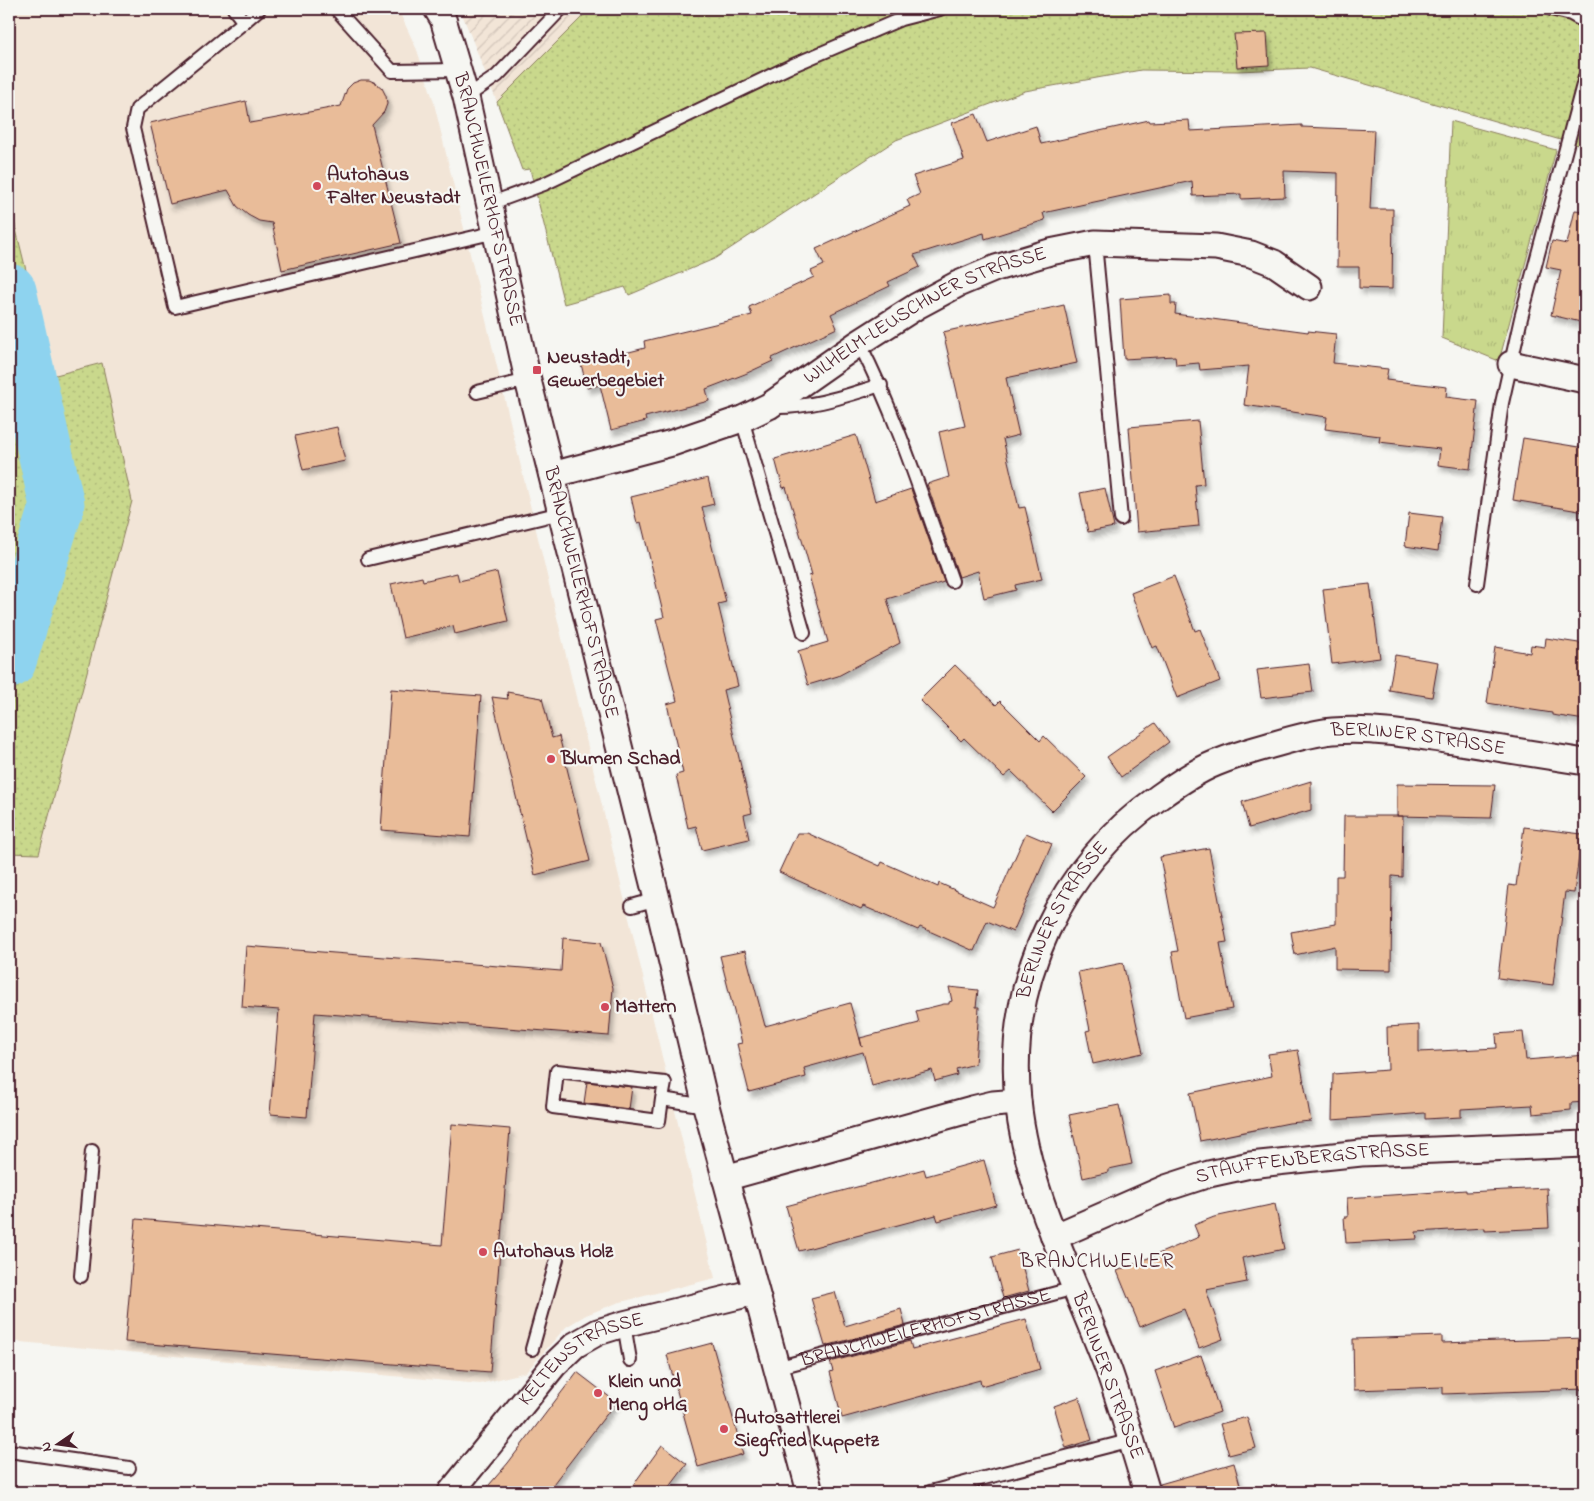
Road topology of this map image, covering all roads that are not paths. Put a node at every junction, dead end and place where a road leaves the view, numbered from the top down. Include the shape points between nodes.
1 (234, 9) edge
2 (259, 9) edge
3 (336, 9) edge
4 (437, 9) edge
5 (561, 9) edge
6 (940, 9) edge
7 (1551, 9) edge
8 (244, 22) junction
9 (1585, 22) edge
10 (459, 70) junction
11 (1585, 77) edge
12 (466, 97) junction
13 (489, 204) junction
14 (496, 232) junction
15 (1095, 243) junction
16 (1309, 287) dead end
17 (860, 343) junction
18 (1511, 364) junction
19 (528, 380) junction
20 (1585, 380) edge
21 (881, 385) junction
22 (477, 392) dead end
23 (769, 406) junction
24 (742, 420) junction
25 (552, 475) junction
26 (561, 513) junction
27 (1121, 519) dead end
28 (368, 559) dead end
29 (952, 581) dead end
30 (1477, 584) dead end
31 (804, 633) dead end
32 (1585, 762) edge
33 (657, 899) junction
34 (632, 906) dead end
35 (662, 1099) junction
36 (1018, 1102) junction
37 (706, 1106) junction
38 (1585, 1144) edge
39 (92, 1151) dead end
40 (725, 1178) junction
41 (1054, 1237) junction
42 (557, 1259) dead end
43 (82, 1276) dead end
44 (1076, 1288) junction
45 (755, 1292) junction
46 (624, 1324) junction
47 (532, 1349) dead end
48 (630, 1360) dead end
49 (776, 1368) junction
50 (1132, 1440) junction
51 (9, 1451) edge
52 (129, 1468) dead end
53 (451, 1492) edge
54 (810, 1492) edge
55 (930, 1492) edge
56 (1148, 1492) edge

1 - 8 lane
2 - 8 lane
3 - 10 lane via 392,71
4 - 10 street, BRANCHWEILERHOFSTRASSE
5 - 12 lane via 497,76
6 - 13 lane via 901,19 791,66 544,184
7 - 9 lane
8 - 14 lane via 137,109 133,128 175,307
10 - 12 street, BRANCHWEILERHOFSTRASSE
11 - 18 lane
12 - 13 street, BRANCHWEILERHOFSTRASSE
13 - 14 street, BRANCHWEILERHOFSTRASSE
14 - 19 street, BRANCHWEILERHOFSTRASSE
15 - 16 street, WILHELM-LEUSCHNER STRASSE via 1216,247 1251,254 1274,263
15 - 17 street, WILHELM-LEUSCHNER STRASSE via 1041,254 958,284 916,306
15 - 27 lane
17 - 21 lane
17 - 23 street, WILHELM-LEUSCHNER STRASSE
18 - 20 street
18 - 30 lane via 1502,402
19 - 22 lane
19 - 25 street, BRANCHWEILERHOFSTRASSE
21 - 23 lane via 796,408
21 - 29 lane
23 - 24 street, WILHELM-LEUSCHNER STRASSE
24 - 25 street, WILHELM-LEUSCHNER STRASSE via 672,443
24 - 31 lane
25 - 26 street, BRANCHWEILERHOFSTRASSE
26 - 28 lane
26 - 33 street, BRANCHWEILERHOFSTRASSE
32 - 36 street, BERLINER STRASSE via 1368,730 1290,739 1214,764 1179,782 1145,807 1095,853 1053,914 1038,949 1020,1016
33 - 34 lane
33 - 37 street, BRANCHWEILERHOFSTRASSE
35 - 35 lane via 659,1120 553,1107 557,1071 664,1082
35 - 37 lane
36 - 40 street via 972,1109
36 - 41 street, BERLINER STRASSE via 1026,1146
37 - 40 street, BRANCHWEILERHOFSTRASSE
38 - 41 street, STAUFFENBERGSTRASSE via 1361,1153 1250,1165 1166,1188
39 - 43 lane
40 - 45 street, BRANCHWEILERHOFSTRASSE
41 - 44 street, BERLINER STRASSE
42 - 47 lane
44 - 49 lane, BRANCHWEILERHOFSTRASSE
44 - 50 street, BERLINER STRASSE
45 - 46 street, KELTENSTRASSE
45 - 49 street, BRANCHWEILERHOFSTRASSE
46 - 48 lane
46 - 53 street, KELTENSTRASSE via 598,1332 575,1345 554,1366
49 - 54 street, BRANCHWEILERHOFSTRASSE
50 - 55 lane
50 - 56 street, BERLINER STRASSE
51 - 52 lane

